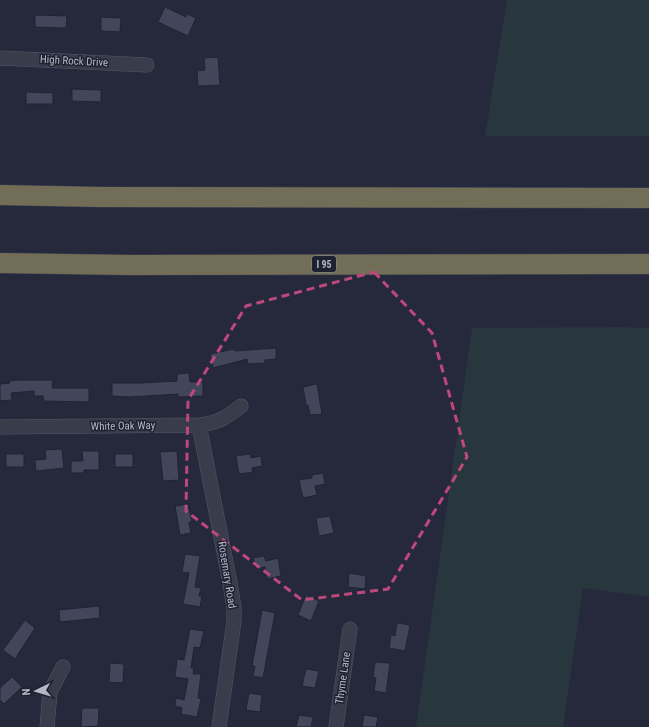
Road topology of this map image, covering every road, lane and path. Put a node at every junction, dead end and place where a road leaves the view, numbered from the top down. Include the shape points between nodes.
1 (0, 58) edge
2 (147, 65) dead end
3 (0, 195) edge
4 (649, 198) edge
5 (0, 263) edge
6 (649, 264) edge
7 (241, 406) dead end
8 (199, 425) junction
9 (0, 427) edge
10 (350, 629) dead end
11 (63, 667) dead end
12 (47, 727) edge
13 (219, 727) edge
14 (336, 727) edge

1 - 2 street, High Rock Drive
3 - 4 highway
5 - 6 highway, I 95
7 - 8 street, White Oak Way via 228,417 214,423
8 - 9 street, White Oak Way
8 - 13 street, Rosemary Road via 234,608
10 - 14 street, Thyme Lane
11 - 12 street via 50,692

